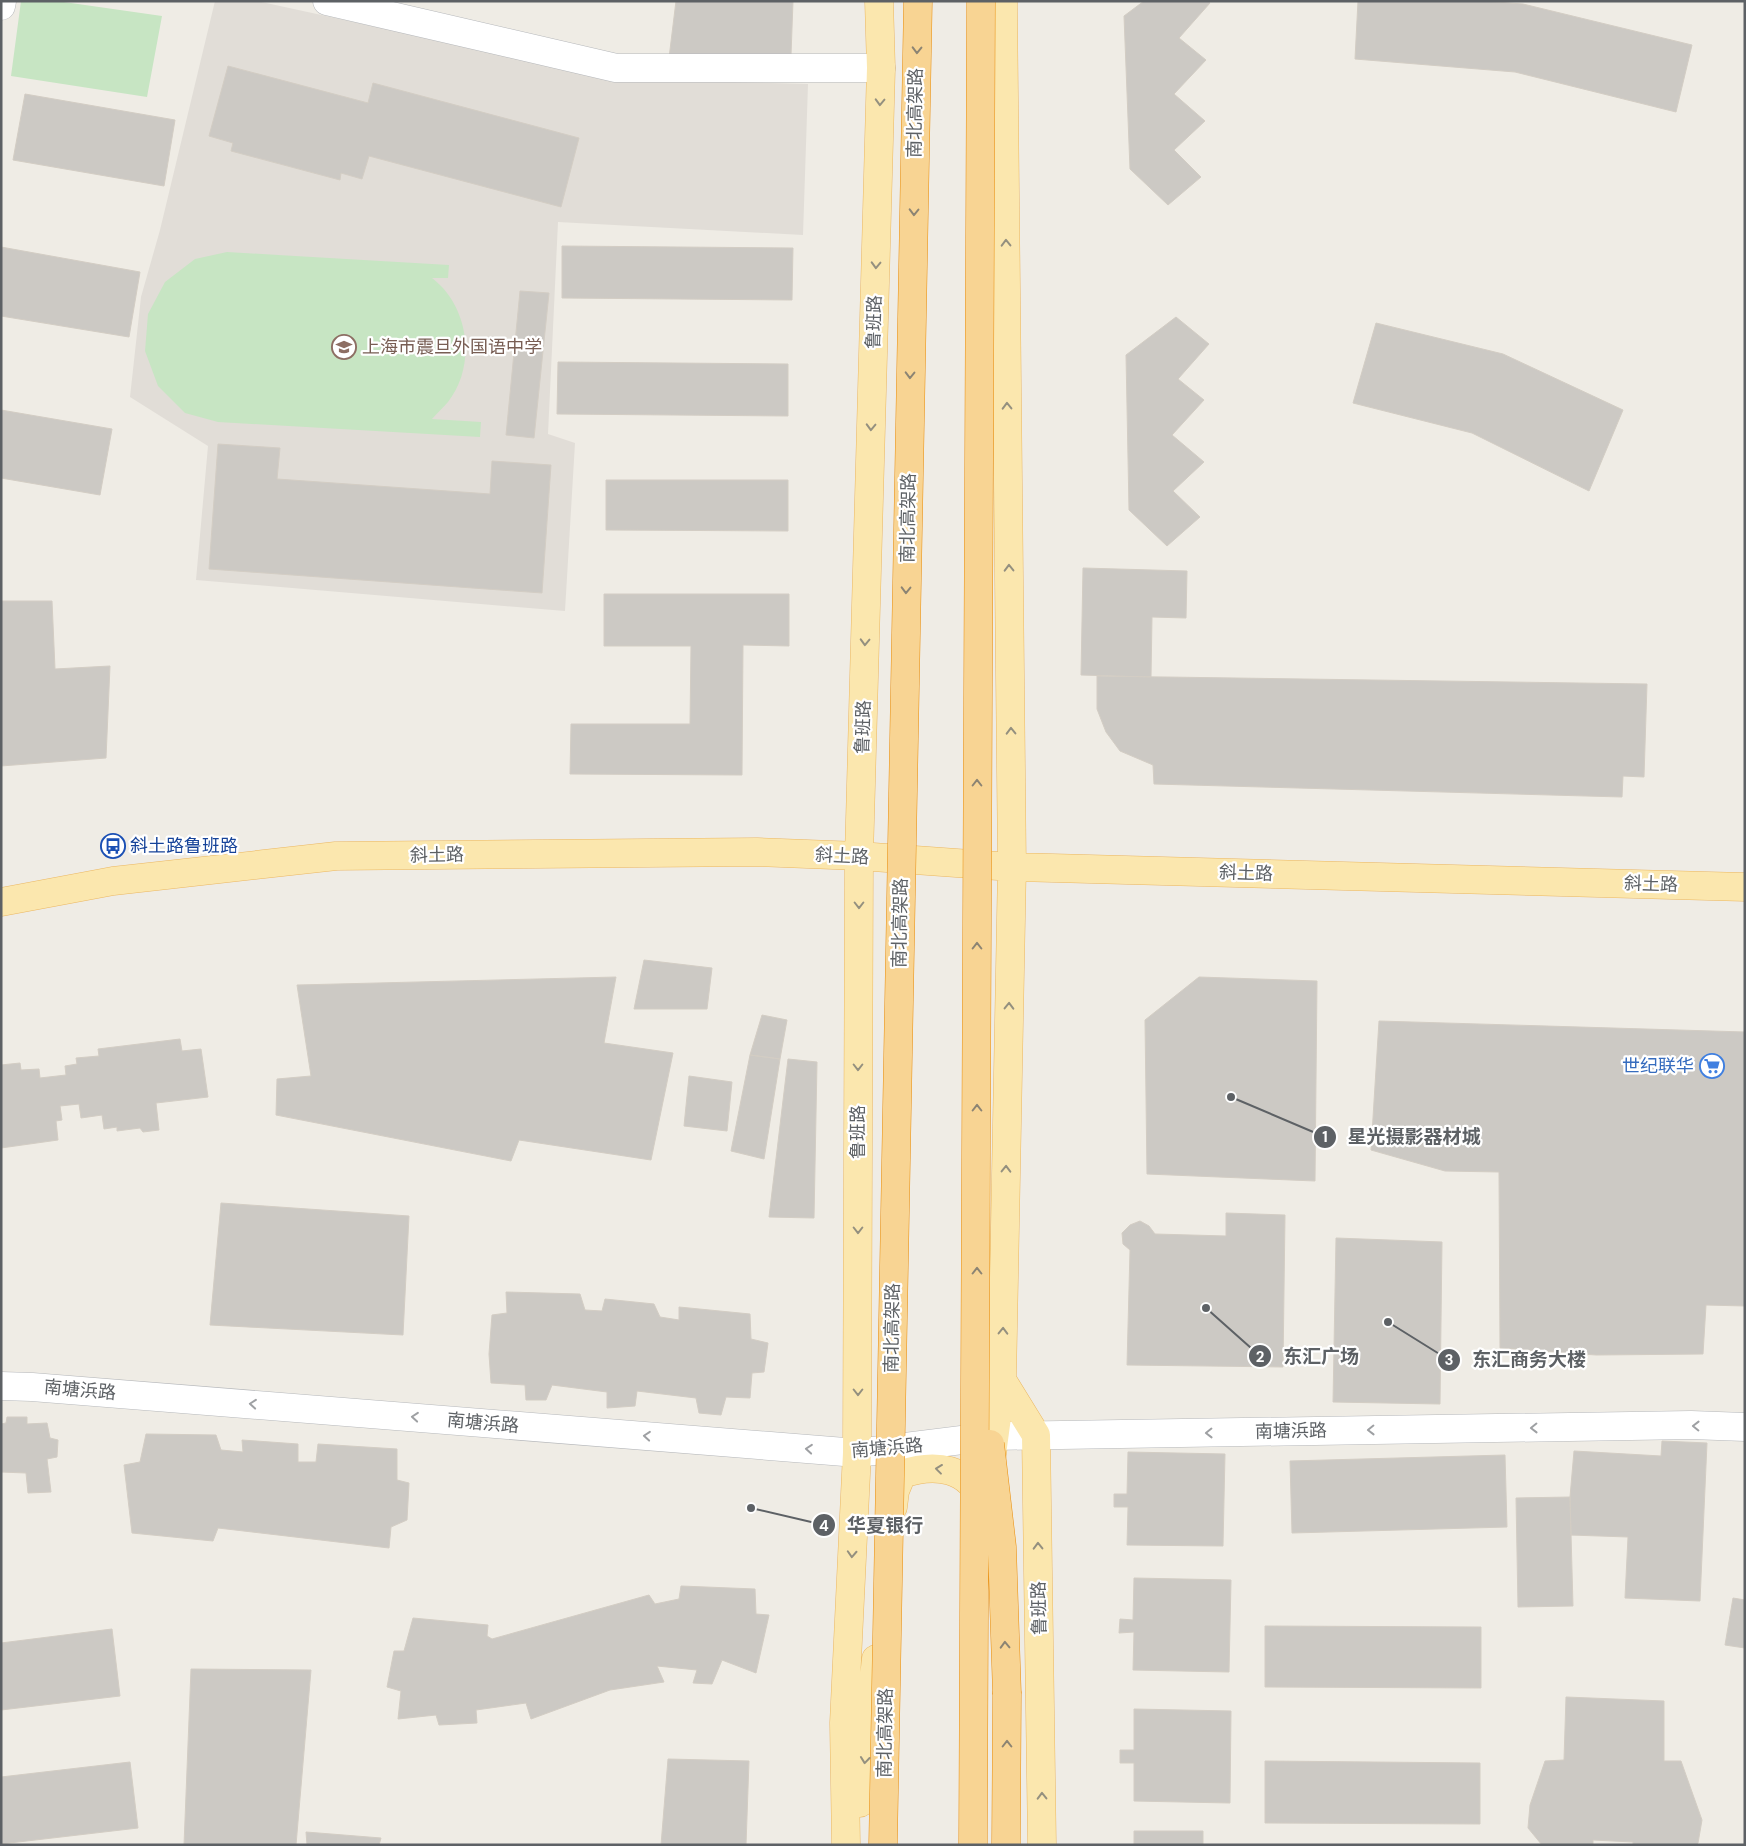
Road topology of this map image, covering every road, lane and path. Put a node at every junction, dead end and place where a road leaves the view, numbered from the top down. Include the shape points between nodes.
1 (2, 1) edge
2 (327, 1) edge
3 (879, 1) edge
4 (918, 1) edge
5 (981, 1) edge
6 (1003, 1) edge
7 (1, 6) edge
8 (881, 68) junction
9 (859, 856) junction
10 (1012, 867) junction
11 (1745, 887) edge
12 (1, 902) edge
13 (976, 1320) junction
14 (1002, 1380) junction
15 (1, 1386) edge
16 (1745, 1427) edge
17 (1036, 1435) junction
18 (994, 1436) junction
19 (857, 1453) junction
20 (985, 1509) junction
21 (882, 1607) junction
22 (844, 1724) junction
23 (828, 1845) edge
24 (846, 1845) edge
25 (855, 1845) edge
26 (883, 1845) edge
27 (972, 1845) edge
28 (982, 1845) edge
29 (1006, 1845) edge
30 (1042, 1845) edge

1 - 7 street
2 - 8 street via 616,68
3 - 8 main road, 鲁班路
4 -> 26 highway, 南北高架路, bridge
13 -> 5 highway, bridge
10 -> 6 main road
8 -> 9 main road, 鲁班路
9 - 10 main road, 斜土路
9 - 12 main road, 斜土路 via 757,852 336,856 113,881
9 -> 19 main road, 鲁班路
10 - 11 main road, 斜土路
14 -> 10 main road
13 - 27 highway, bridge
29 -> 13 highway, bridge via 1007,1694 1002,1547
14 - 17 main road
14 - 18 main road
19 -> 15 street, 南塘浜路
16 -> 17 street, 南塘浜路
17 - 18 street, 南塘浜路
30 -> 17 main road, 鲁班路
18 - 19 street, 南塘浜路
18 - 20 main road
19 - 21 main road via 880,1474
19 -> 22 main road, 鲁班路
20 -> 21 main road via 978,1490 962,1475 940,1468 919,1468 902,1474 895,1491
20 - 28 main road
21 -> 25 main road
22 - 23 main road, 鲁班路
22 - 24 main road, 鲁班路

